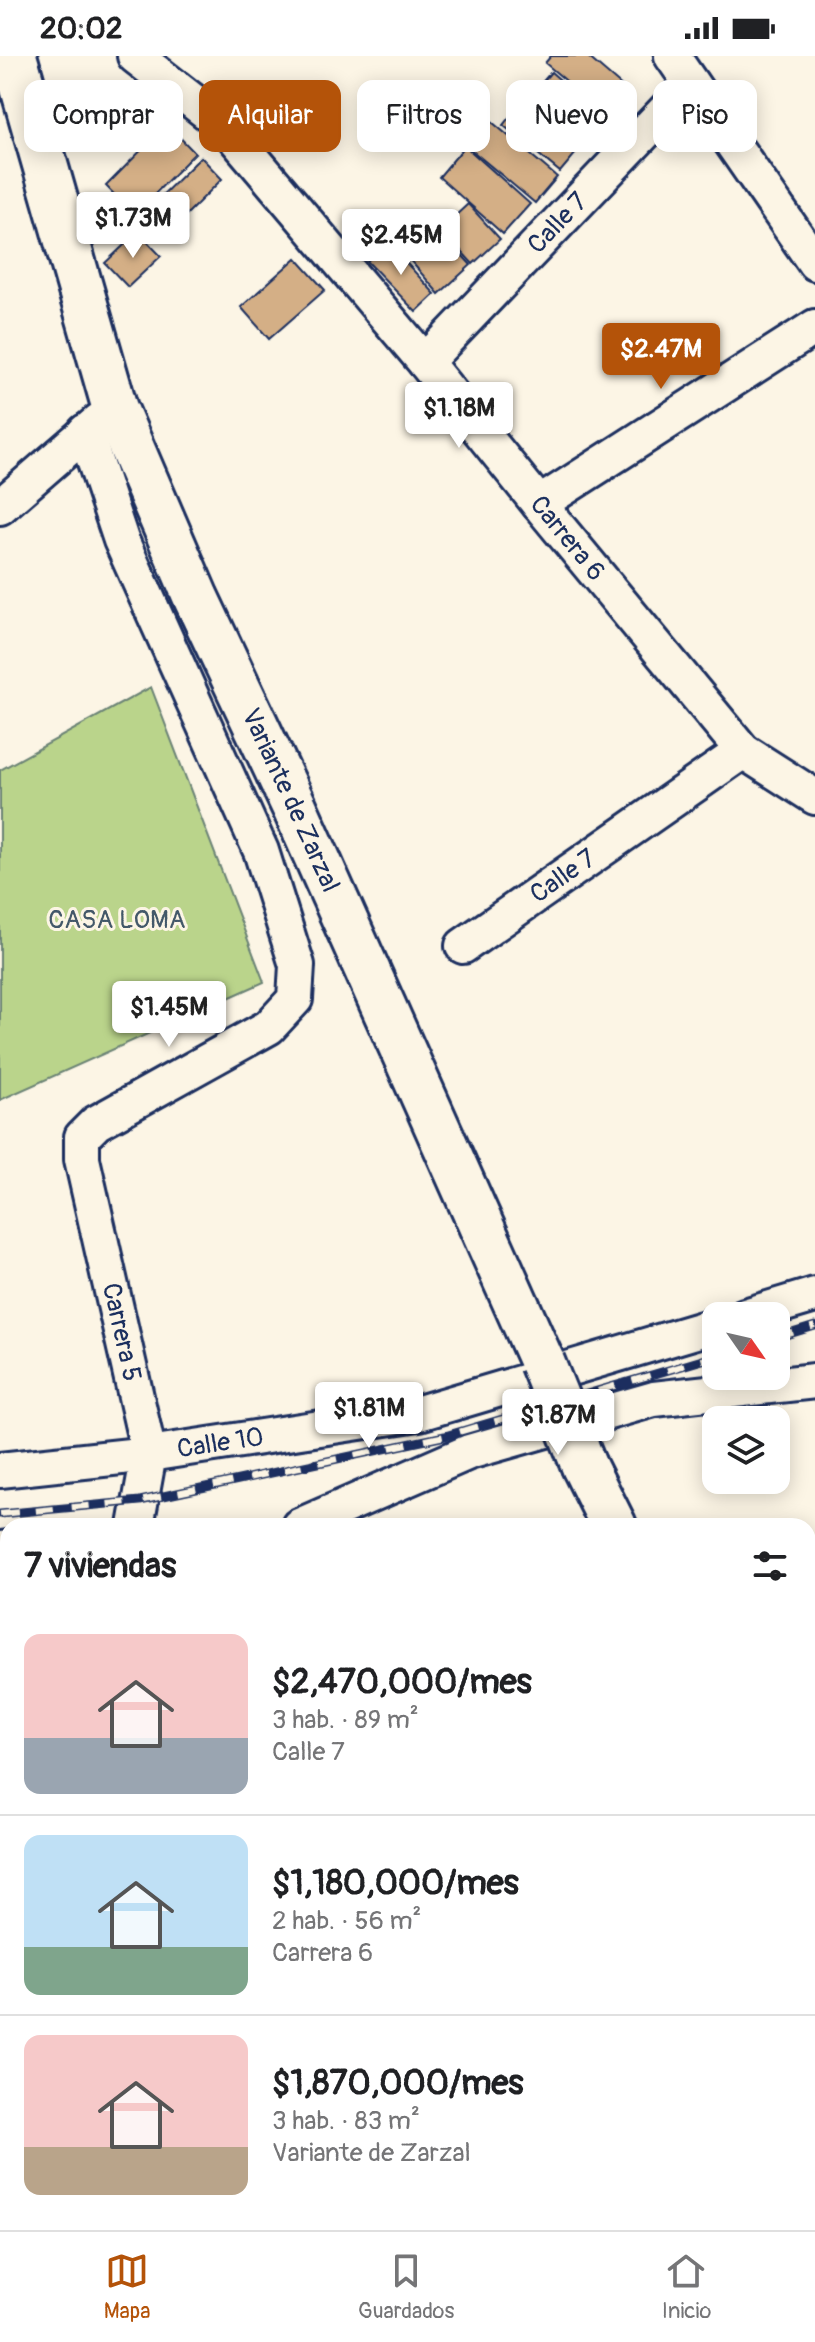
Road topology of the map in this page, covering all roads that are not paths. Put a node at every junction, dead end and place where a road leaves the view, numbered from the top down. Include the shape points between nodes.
1 (14, 56) edge
2 (135, 56) edge
3 (672, 56) edge
4 (688, 80) edge
5 (653, 124) edge
6 (738, 152) edge
7 (815, 263) edge
8 (815, 327) edge
9 (425, 362) junction
10 (100, 420) junction
11 (539, 504) junction
12 (0, 507) edge
13 (743, 751) junction
14 (815, 797) edge
15 (463, 946) dead end
16 (815, 1295) edge
17 (790, 1302) edge
18 (702, 1329) edge
19 (815, 1381) edge
20 (149, 1454) junction
21 (0, 1470) edge
22 (137, 1518) edge
23 (317, 1518) edge
24 (610, 1518) edge

1 - 10 main road, Variante de Zarzal
2 - 9 street, Carrera 6 via 226,127
3 - 4 street
5 - 9 street, Calle 7
6 - 7 street
8 - 11 street
9 - 11 street, Carrera 6
10 - 12 street
10 - 20 street, Carrera 5 via 121,540 261,851 297,965 295,999 269,1027 96,1123 82,1137 82,1159
10 - 24 main road, Variante de Zarzal, bridge via 196,598 294,806
11 - 13 street, Carrera 6
13 - 14 street, Carrera 6
13 - 15 street, Calle 7
16 - 17 street
18 - 20 street, Calle 10 via 419,1413
19 - 23 street via 654,1399 469,1452
20 - 21 street, Calle 10
20 - 22 street, Carrera 5

